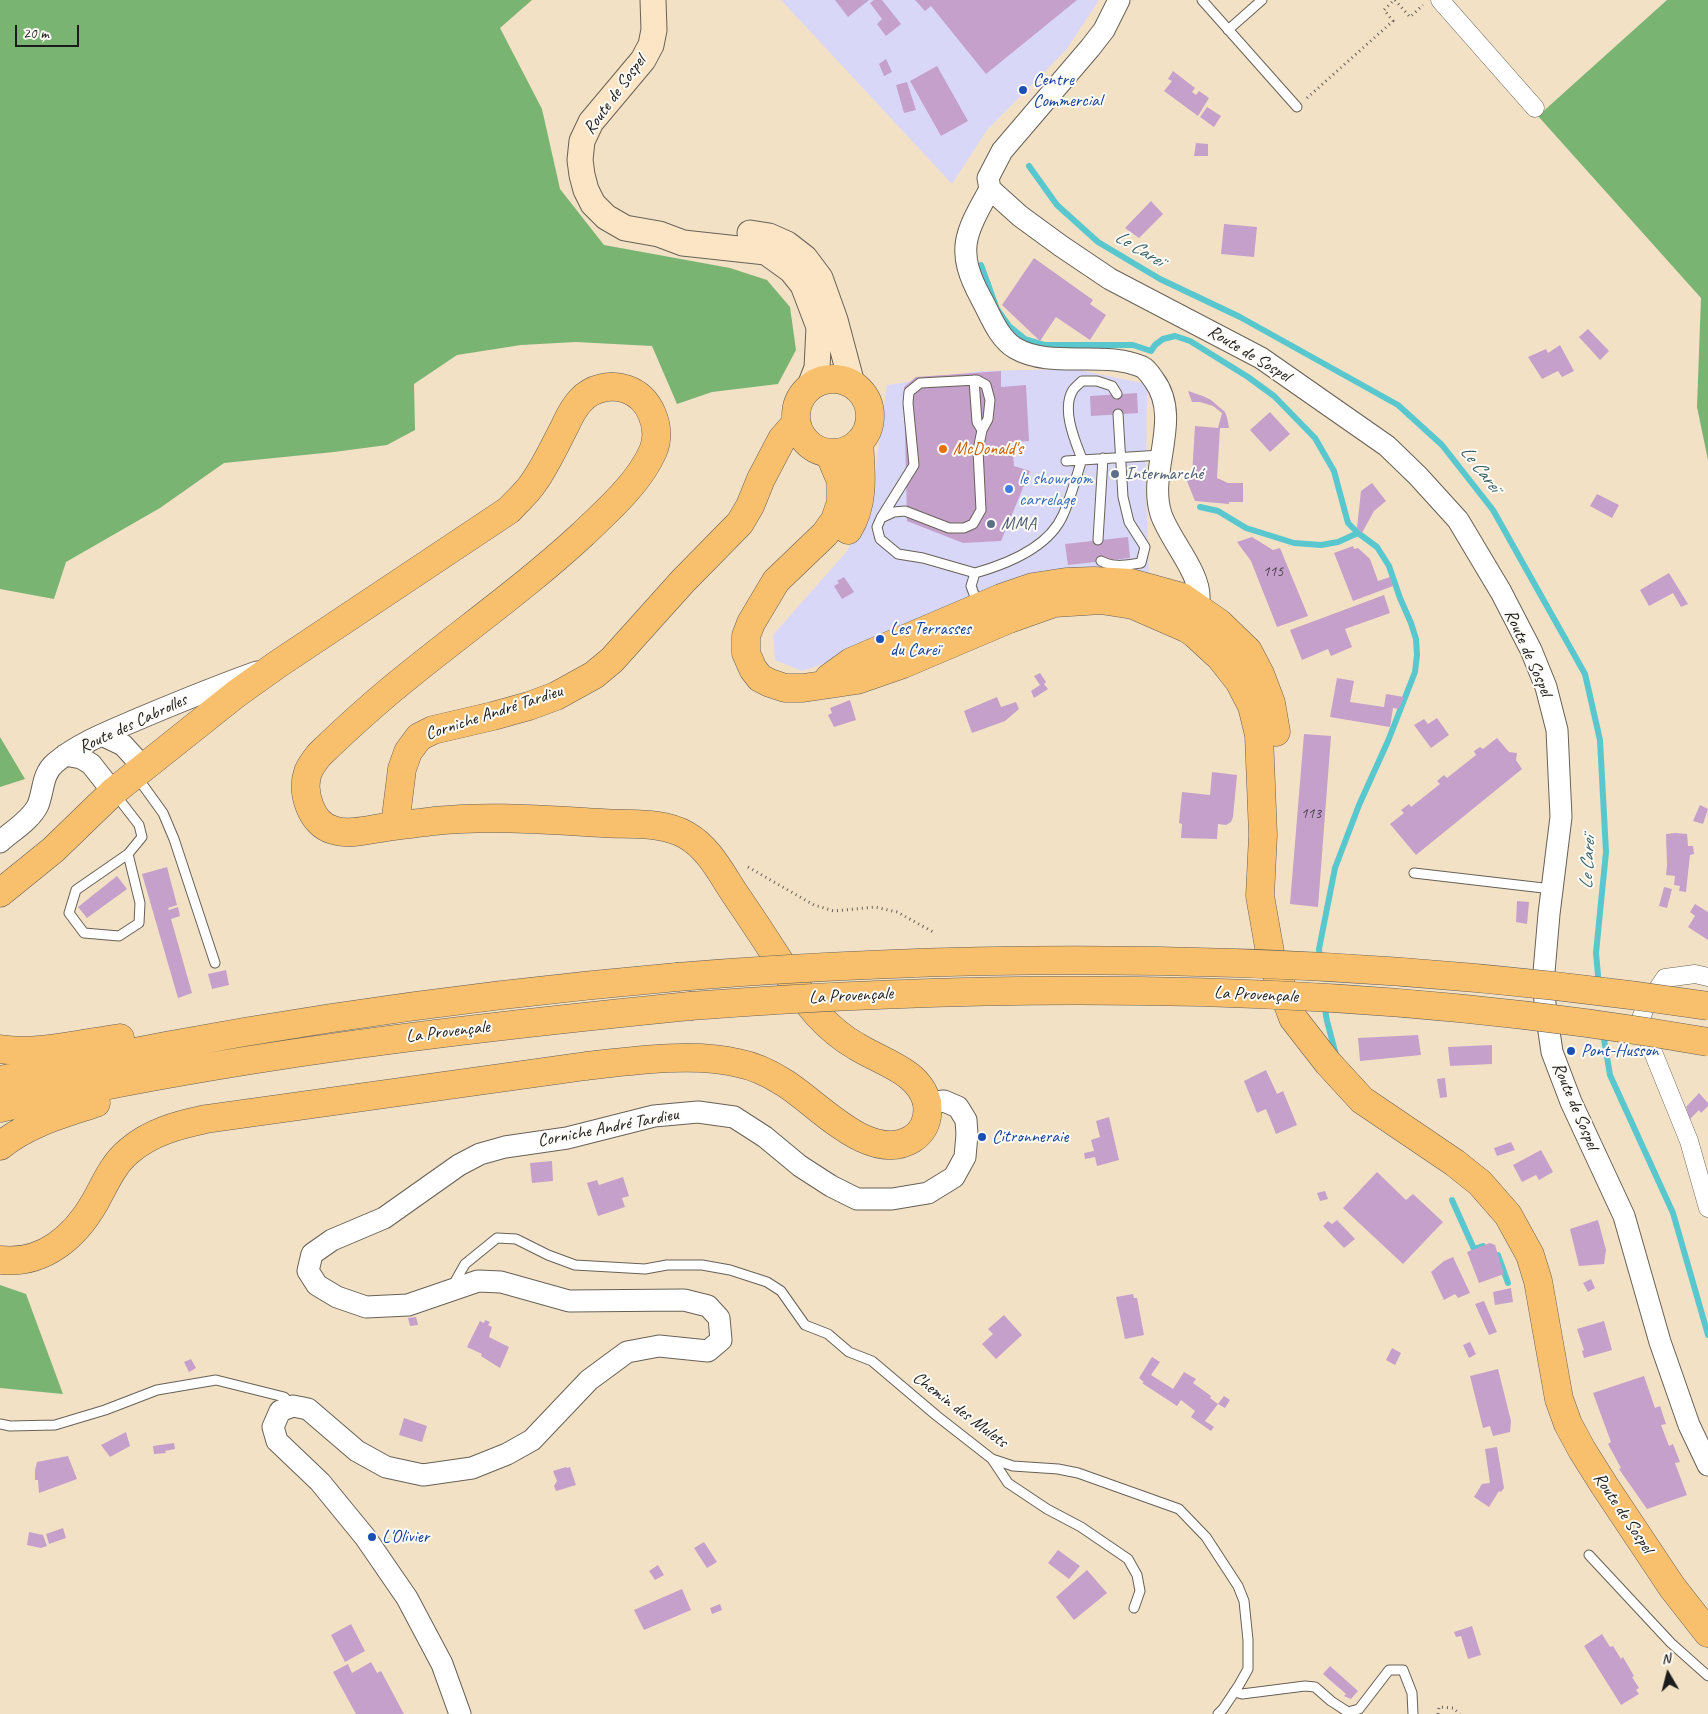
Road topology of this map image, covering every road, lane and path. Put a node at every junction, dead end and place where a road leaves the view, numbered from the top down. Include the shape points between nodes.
1 (653, 0) edge
2 (1119, 0) edge
3 (1202, 0) edge
4 (1262, 0) edge
5 (1395, 0) edge
6 (1429, 0) edge
7 (1440, 0) edge
8 (1228, 30) junction
9 (1297, 107) joint
10 (1535, 108) dead end
11 (990, 189) junction
12 (659, 234) junction
13 (974, 380) junction
14 (852, 384) junction
15 (810, 386) junction
16 (1117, 394) dead end
17 (1118, 414) dead end
18 (796, 423) junction
19 (982, 430) junction
20 (859, 442) junction
21 (822, 451) junction
22 (1161, 456) junction
23 (1120, 457) junction
24 (1103, 458) junction
25 (1082, 459) junction
26 (1066, 461) dead end
27 (771, 462) junction
28 (881, 518) junction
29 (1098, 540) dead end
30 (1101, 561) dead end
31 (975, 573) junction
32 (761, 609) junction
33 (970, 617) junction
34 (1192, 618) junction
35 (278, 664) junction
36 (820, 685) junction
37 (102, 735) junction
38 (65, 755) junction
39 (140, 771) junction
40 (113, 792) junction
41 (395, 825) junction
42 (0, 842) edge
43 (128, 854) junction
44 (715, 863) junction
45 (0, 870) edge
46 (1414, 873) dead end
47 (1552, 889) junction
48 (0, 893) edge
49 (935, 933) dead end
50 (214, 963) dead end
51 (1708, 977) edge
52 (1545, 1004) junction
53 (1708, 1006) edge
54 (348, 1016) junction
55 (1640, 1021) junction
56 (1708, 1042) edge
57 (0, 1049) edge
58 (199, 1070) junction
59 (0, 1080) edge
60 (927, 1103) junction
61 (0, 1108) edge
62 (0, 1146) edge
63 (1708, 1208) edge
64 (65, 1239) junction
65 (0, 1241) edge
66 (0, 1260) edge
67 (451, 1290) junction
68 (293, 1406) junction
69 (0, 1424) edge
70 (992, 1459) junction
71 (1708, 1465) edge
72 (1589, 1555) dead end
73 (1134, 1608) dead end
74 (1708, 1633) edge
75 (1708, 1676) edge
76 (1234, 1692) junction
77 (460, 1714) edge
78 (1218, 1714) edge
79 (1413, 1714) edge
80 (1438, 1714) edge
81 (1460, 1714) edge

1 - 12 main road, Route de Sospel via 651,45 643,60 591,122 582,141 580,160 586,190 593,204 606,217 625,228
2 - 11 street via 1104,30 1002,151 988,178
3 - 8 lane
4 - 8 lane
5 - 6 path via 1410,17
5 - 9 path via 1384,10 1393,21
7 - 10 street
8 - 9 lane
11 - 22 street via 971,222 965,243 966,265 1000,332 1014,347 1036,356 1121,360 1143,367 1164,401 1166,424
11 - 47 street, Route de Sospel via 1060,246 1110,278 1262,358 1348,418 1387,446 1458,520 1530,650 1557,730 1561,816
12 - 14 main road, Route de Sospel via 683,227 743,232 769,236 793,248 820,278
12 - 15 main road, Route de Sospel via 683,243 766,252 792,270 803,285 819,327 817,368
13 - 19 lane via 977,422
13 - 19 lane via 986,385 990,400 988,419
13 - 28 lane via 920,383 909,392 914,465
14 - 15 main road via 831,379
14 - 20 main road via 862,393 870,418 867,431
15 - 18 main road via 796,410
16 - 25 lane via 1112,386 1097,381 1082,381 1073,390 1068,404 1072,432
17 - 23 lane
18 - 21 main road via 806,442
18 - 27 main road, Corniche André Tardieu via 782,439
19 - 28 lane via 978,450 981,510 973,524 949,528 905,511
20 - 21 main road via 840,452
20 - 32 main road, Route de Sospel via 861,496 850,528 817,568 790,592
21 - 27 main road
21 - 32 main road, Route de Sospel via 841,481 841,502 835,520 825,534 776,581
22 - 23 lane
22 - 34 street via 1158,492 1161,514 1195,577 1199,599
23 - 24 lane
23 - 30 lane via 1123,497 1129,522 1145,547 1141,563 1120,566
24 - 25 lane
24 - 29 lane
25 - 26 lane
25 - 31 lane via 1063,516 1052,533 1018,558
27 - 41 main road, Corniche André Tardieu via 740,522 612,660 594,675 556,696 433,730 419,738 408,752 402,769
28 - 31 lane via 877,527 880,539 898,554
31 - 33 lane via 971,586
32 - 36 main road, Route de Sospel via 746,636 746,653 753,669 760,678 786,688
33 - 34 main road, Route de Sospel via 1034,588 1094,581 1131,583 1182,597
33 - 36 main road, Route de Sospel via 851,662
34 - 36 main road, Route de Sospel via 1101,600 1054,603 906,657 857,680
34 - 74 main road, Route de Sospel via 1195,634 1220,657 1239,681 1252,706 1259,735 1263,835 1260,896 1271,958 1293,1018 1362,1100 1461,1168 1480,1183 1508,1215 1530,1255 1538,1281 1559,1398 1568,1424 1672,1587
35 - 37 street, Route des Cabrolles
35 - 39 main road
35 - 41 main road via 509,510 534,482 573,411 586,395 606,387 622,388 648,404 657,438 654,449 626,490 552,563 378,701 312,764 306,777 306,794 312,811 324,825 339,832 352,832
37 - 38 street, Route des Cabrolles
37 - 39 street via 123,745
38 - 40 street via 91,764
38 - 42 street, Route des Cabrolles via 47,773 38,805
39 - 40 main road
39 - 50 lane via 174,839
40 - 43 lane via 139,825 142,837
40 - 45 main road via 43,837
40 - 48 main road via 53,850
41 - 44 main road via 461,818 661,826 697,843
43 - 43 lane via 76,890 69,913 84,933 118,936 138,923 140,903
44 - 49 path via 739,864 756,871 814,905 834,911 875,907 897,912
44 - 60 main road via 796,987 818,1015 857,1047 909,1076 923,1091
46 - 47 lane
47 - 52 street, Route de Sospel via 1544,972
51 - 55 street via 1695,974 1665,978
52 - 55 street
52 - 71 street, Route de Sospel via 1557,1067 1624,1216 1660,1342 1689,1426
53 - 54 main road, La Provençale, bridge via 1584,989 1351,969 1067,960 853,966 677,978 563,987
54 - 57 main road via 226,1025 34,1050
54 - 59 main road, La Provençale via 112,1056
55 - 63 street via 1689,1141
56 - 58 main road, La Provençale, bridge via 1507,1013 1337,999 1167,991 946,992 782,999 554,1020 389,1039
58 - 61 main road, La Provençale
58 - 62 main road via 58,1116 22,1131
60 - 64 main road via 927,1122 920,1132 902,1144 886,1145 840,1126 785,1082 754,1067 722,1060 675,1059 586,1066 216,1117 152,1135 129,1151 114,1168 86,1216
60 - 67 street, Corniche André Tardieu via 944,1101 958,1107 966,1120 967,1134 965,1158 954,1177 928,1193 892,1199 857,1198 800,1166 734,1117 698,1112 654,1116 567,1138 480,1154 384,1218 332,1240 312,1254 308,1271 317,1285 366,1308 408,1305
64 - 65 main road via 27,1247
64 - 66 main road via 35,1257
67 - 68 street, Corniche André Tardieu via 486,1281 569,1300 684,1300 708,1306 719,1318 721,1340 708,1351 659,1346 628,1352 589,1380 532,1440 472,1468 423,1475 386,1467 357,1451 308,1410
67 - 70 lane, Chemin des Mulets via 465,1264 497,1238 516,1238 575,1265 646,1269 702,1265 730,1270 767,1282 781,1291 805,1325 828,1334 848,1352 872,1361
68 - 69 lane via 284,1397 216,1380 157,1390 55,1425
68 - 77 street via 280,1411 273,1427 277,1441 320,1482 407,1598 442,1664
70 - 73 lane via 1008,1483 1128,1559 1137,1575 1140,1591
70 - 76 lane, Chemin des Mulets via 1012,1466 1078,1473 1179,1509 1206,1536 1244,1601 1248,1669
72 - 75 lane via 1671,1643
76 - 78 lane, Chemin des Mulets
76 - 79 lane via 1315,1687 1348,1712 1359,1709 1389,1670 1403,1670 1412,1693
80 - 81 path via 1439,1707 1452,1708

